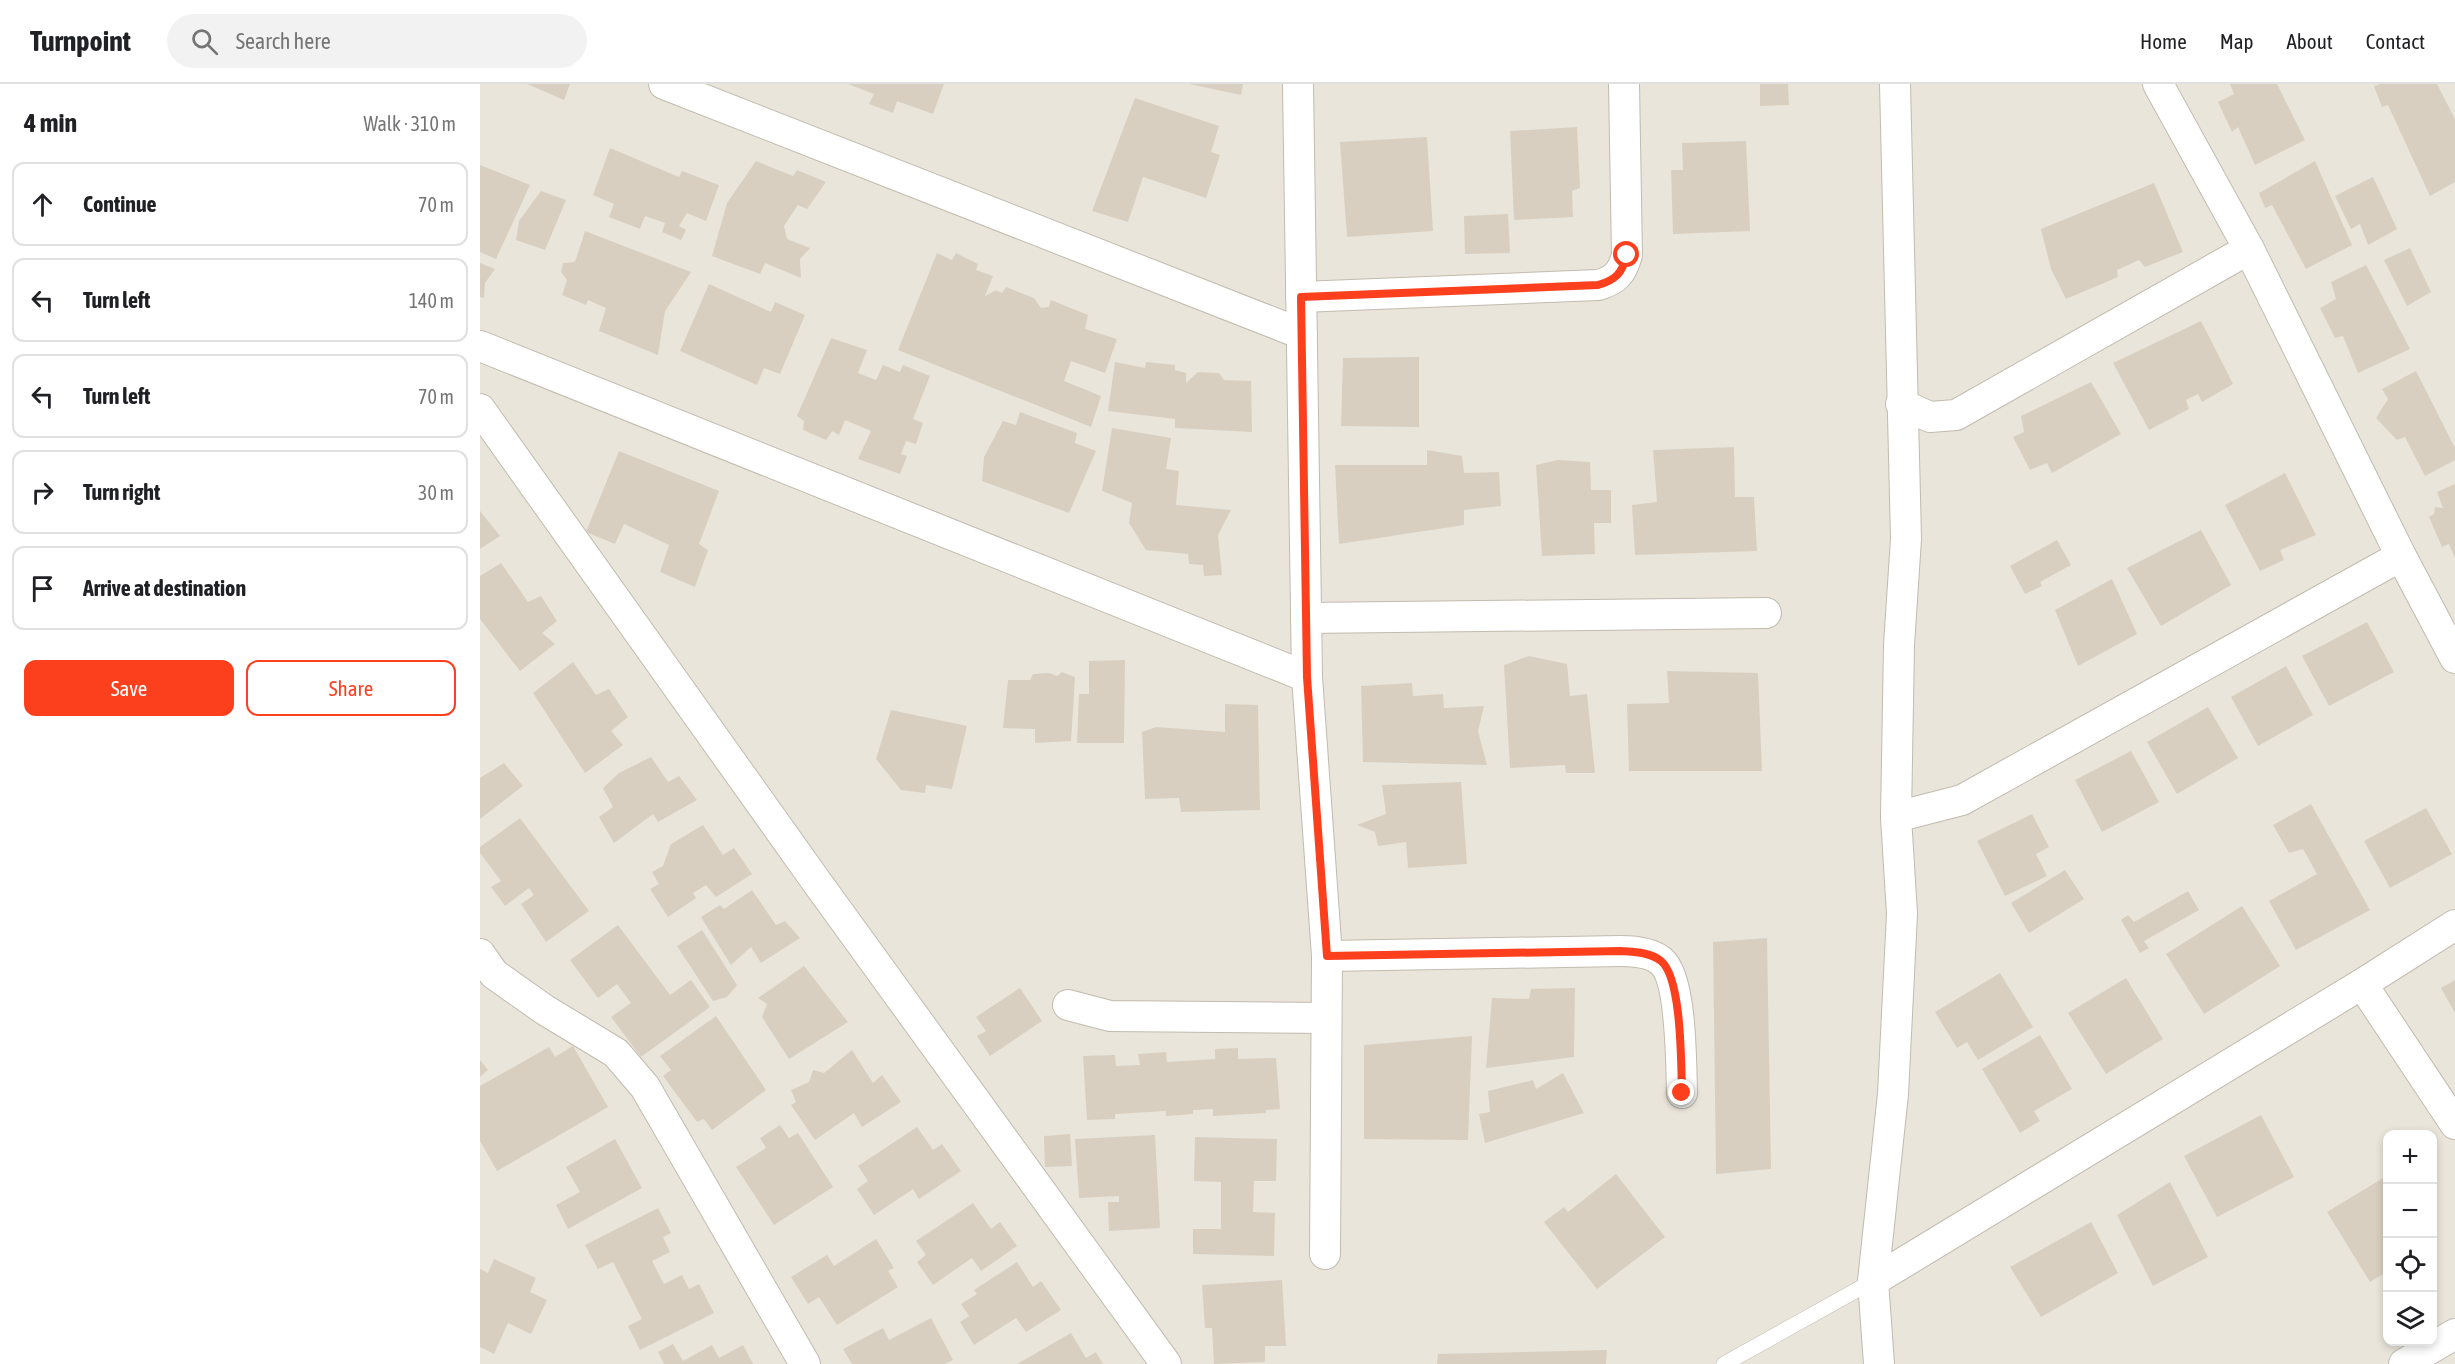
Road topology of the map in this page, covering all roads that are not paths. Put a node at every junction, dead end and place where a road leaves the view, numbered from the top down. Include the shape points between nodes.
1 (664, 84) edge
2 (1298, 84) edge
3 (1624, 84) edge
4 (1895, 84) edge
5 (2158, 84) edge
6 (2249, 249) junction
7 (1301, 297) junction
8 (1302, 334) junction
9 (480, 346) edge
10 (1901, 404) junction
11 (480, 409) edge
12 (2401, 556) junction
13 (1766, 613) dead end
14 (1306, 618) junction
15 (2455, 658) edge
16 (1307, 677) junction
17 (1896, 817) junction
18 (2455, 925) edge
19 (480, 954) edge
20 (1327, 956) junction
21 (2362, 984) junction
22 (1068, 1005) dead end
23 (1326, 1018) junction
24 (1682, 1093) dead end
25 (2455, 1124) edge
26 (1325, 1254) dead end
27 (1873, 1281) junction
28 (2455, 1335) edge
29 (805, 1364) edge
30 (1166, 1364) edge
31 (1724, 1364) edge
32 (1880, 1364) edge
33 (2404, 1364) edge

1 - 8 street
2 - 7 street
3 - 7 street via 1627,255 1615,280 1598,285
4 - 10 street
5 - 6 street
6 - 10 street via 1956,415 1930,417
6 - 12 street
7 - 8 street
8 - 14 street
9 - 16 street
10 - 17 street via 1906,539 1899,645
11 - 30 street
12 - 15 street
12 - 17 street via 1962,800
13 - 14 street
14 - 16 street
16 - 20 street
17 - 27 street via 1902,914 1894,1083
18 - 21 street
19 - 29 street via 494,974 616,1053 645,1087
20 - 23 street
20 - 24 street via 1641,952 1662,962 1676,988
21 - 25 street
21 - 27 street
22 - 23 street via 1110,1016
23 - 26 street
27 - 31 lane
27 - 32 street
28 - 33 street

